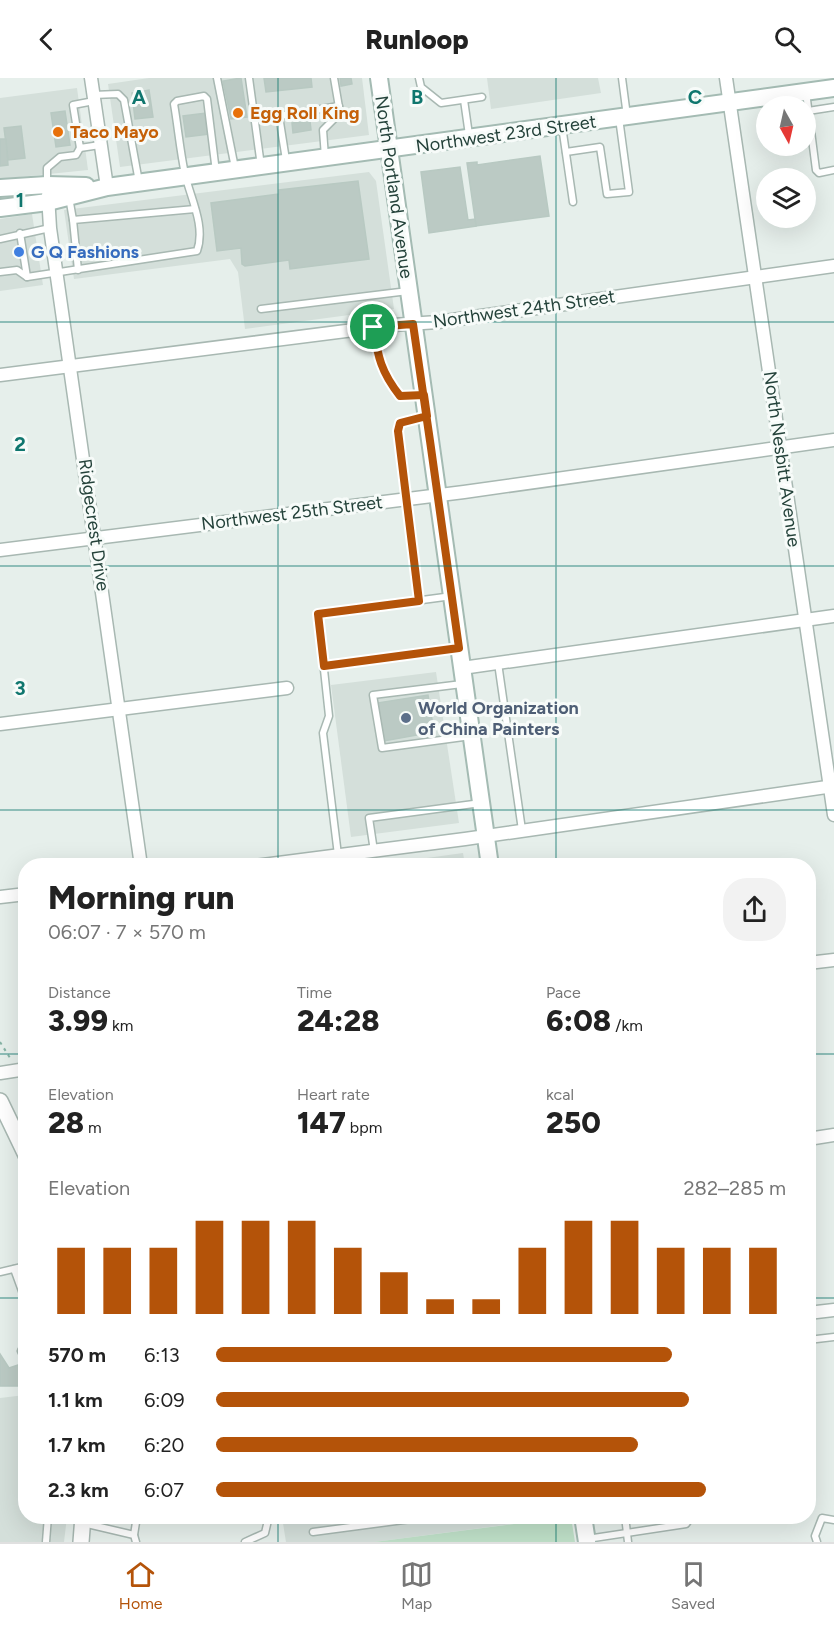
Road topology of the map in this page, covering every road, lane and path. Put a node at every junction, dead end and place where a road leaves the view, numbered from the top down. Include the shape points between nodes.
1 (91, 78) edge
2 (219, 78) edge
3 (249, 78) edge
4 (334, 78) edge
5 (379, 78) edge
6 (419, 78) edge
7 (622, 78) edge
8 (726, 78) edge
9 (834, 88) edge
10 (806, 92) junction
11 (806, 96) edge
12 (482, 97) dead end
13 (94, 98) junction
14 (464, 100) junction
15 (730, 102) junction
16 (339, 106) junction
17 (834, 107) edge
18 (816, 110) edge
19 (623, 117) junction
20 (562, 126) junction
21 (469, 139) junction
22 (100, 145) junction
23 (80, 148) junction
24 (389, 150) junction
25 (566, 152) junction
26 (814, 156) edge
27 (325, 159) junction
28 (286, 164) junction
29 (261, 167) junction
30 (235, 170) junction
31 (834, 170) edge
32 (216, 172) junction
33 (186, 177) junction
34 (139, 183) junction
35 (107, 187) junction
36 (0, 188) edge
37 (47, 193) junction
38 (69, 196) junction
39 (573, 202) dead end
40 (0, 208) edge
41 (195, 209) junction
42 (73, 220) junction
43 (50, 228) junction
44 (20, 233) junction
45 (0, 239) edge
46 (834, 266) edge
47 (78, 270) junction
48 (0, 272) edge
49 (57, 273) junction
50 (27, 277) junction
51 (756, 277) junction
52 (409, 291) junction
53 (261, 309) dead end
54 (413, 324) junction
55 (373, 327) junction
56 (71, 366) junction
57 (0, 375) edge
58 (424, 395) junction
59 (427, 416) junction
60 (834, 440) edge
61 (781, 447) junction
62 (438, 495) junction
63 (407, 499) junction
64 (96, 538) junction
65 (0, 550) edge
66 (452, 596) junction
67 (419, 601) junction
68 (834, 615) edge
69 (805, 620) junction
70 (459, 648) junction
71 (498, 663) junction
72 (324, 666) junction
73 (463, 676) junction
74 (287, 688) dead end
75 (120, 708) junction
76 (0, 724) edge
77 (472, 736) junction
78 (832, 786) edge
79 (482, 803) junction
80 (834, 815) edge
81 (522, 830) junction
82 (486, 836) junction
83 (374, 851) junction
84 (338, 855) junction
85 (140, 858) edge
86 (315, 858) edge
87 (489, 858) edge
88 (18, 895) edge
89 (0, 897) edge
90 (834, 960) edge
91 (816, 962) edge
92 (18, 1070) edge
93 (0, 1073) edge
94 (0, 1101) edge
95 (834, 1135) edge
96 (816, 1137) edge
97 (18, 1138) edge
98 (18, 1268) edge
99 (14, 1269) junction
100 (0, 1272) edge
101 (18, 1280) edge
102 (834, 1310) edge
103 (816, 1312) edge
104 (834, 1337) edge
105 (816, 1339) edge
106 (834, 1520) edge
107 (47, 1524) edge
108 (83, 1524) edge
109 (94, 1524) edge
110 (136, 1524) edge
111 (267, 1524) edge
112 (374, 1524) edge
113 (584, 1524) edge
114 (626, 1524) edge
115 (686, 1524) edge
116 (313, 1532) dead end
117 (627, 1533) junction
118 (135, 1539) edge
119 (586, 1540) edge
120 (46, 1542) edge
121 (81, 1542) edge
122 (245, 1542) edge
123 (628, 1542) edge
124 (817, 1542) edge

1 - 13 street
2 - 30 lane via 224,126
3 - 29 lane
4 - 16 lane
5 - 24 main road, North Portland Avenue
6 - 14 lane via 421,87 441,103
7 - 19 lane
8 - 15 street, North Nesbitt Avenue
9 - 10 main road, Northwest 23rd Street
10 - 11 lane
10 - 15 main road, Northwest 23rd Street
12 - 14 lane
13 - 22 street
13 - 23 lane via 73,105
13 - 34 lane via 118,94 124,100
14 - 21 lane
15 - 19 main road, Northwest 23rd Street
15 - 51 street, North Nesbitt Avenue
16 - 27 lane via 340,113 323,130
16 - 28 lane via 279,116
17 - 18 lane
19 - 20 main road, Northwest 23rd Street
19 - 25 lane via 629,192 607,195 600,147
20 - 21 main road, Northwest 23rd Street
20 - 25 lane
21 - 24 main road, Northwest 23rd Street
22 - 23 lane
22 - 35 street
23 - 37 lane via 76,155 60,157 47,168
24 - 27 main road, Northwest 23rd Street
24 - 52 main road, North Portland Avenue
25 - 39 lane
26 - 31 lane via 816,170
27 - 28 main road, Northwest 23rd Street
28 - 29 main road, Northwest 23rd Street
29 - 30 main road, Northwest 23rd Street
30 - 32 main road, Northwest 23rd Street
32 - 33 main road, Northwest 23rd Street
32 - 33 lane via 204,96 174,104
33 - 34 main road, Northwest 23rd Street
33 - 41 lane
34 - 35 main road, Northwest 23rd Street
35 - 37 main road, Northwest 23rd Street
35 - 38 main road, Northwest 23rd Street
36 - 37 main road, Northwest 23rd Street
37 - 38 main road, Northwest 23rd Street
37 - 40 main road, Northwest 23rd Street
37 - 43 street, Ridgecrest Drive
38 - 42 lane
41 - 42 lane
41 - 47 lane via 200,236 197,251
42 - 47 lane
43 - 44 lane
43 - 49 street, Ridgecrest Drive
44 - 45 lane
44 - 50 lane
46 - 51 street, Northwest 24th Street
47 - 49 lane
48 - 50 lane via 17,270
49 - 50 lane
49 - 56 street, Ridgecrest Drive
51 - 54 street, Northwest 24th Street
51 - 61 street, North Nesbitt Avenue
52 - 53 lane
52 - 54 main road, North Portland Avenue
54 - 55 street, Northwest 24th Street
54 - 58 main road, North Portland Avenue
55 - 56 street, Northwest 24th Street
55 - 58 lane via 379,363 400,396
56 - 57 street, Northwest 24th Street
56 - 64 street, Ridgecrest Drive
58 - 59 main road, North Portland Avenue
59 - 62 main road, North Portland Avenue
59 - 63 lane via 400,423 398,431
60 - 61 street, Northwest 25th Street
61 - 62 street, Northwest 25th Street
61 - 69 street, North Nesbitt Avenue
62 - 63 street, Northwest 25th Street
62 - 66 main road, North Portland Avenue
63 - 64 street, Northwest 25th Street
63 - 67 lane
64 - 65 street, Northwest 25th Street
64 - 75 street, Ridgecrest Drive
66 - 67 lane
66 - 70 main road, North Portland Avenue
67 - 72 lane via 318,614
68 - 69 street
69 - 71 street
69 - 78 street, North Nesbitt Avenue
70 - 72 lane
70 - 73 main road, North Portland Avenue
71 - 73 street
71 - 81 lane
72 - 84 lane via 329,716 323,733
73 - 77 main road, North Portland Avenue
73 - 77 lane via 373,695 381,748
74 - 75 street
75 - 76 street
75 - 85 street, Ridgecrest Drive
77 - 79 main road, North Portland Avenue
78 - 80 street, North Nesbitt Avenue
78 - 81 street
79 - 82 main road, North Portland Avenue
79 - 83 lane via 369,818
81 - 82 street
82 - 83 street
82 - 87 main road, North Portland Avenue
83 - 84 street
84 - 86 street
88 - 89 street
90 - 91 street
92 - 93 street
94 - 97 street
95 - 96 street
98 - 99 lane
99 - 100 lane
99 - 101 lane
102 - 103 street
104 - 105 lane
106 - 124 lane via 822,1518 815,1536
107 - 120 lane
108 - 121 street
109 - 118 lane
110 - 118 lane
111 - 122 lane via 265,1533
112 - 116 lane
113 - 119 main road
114 - 117 lane
115 - 117 lane
117 - 119 lane
117 - 123 lane

